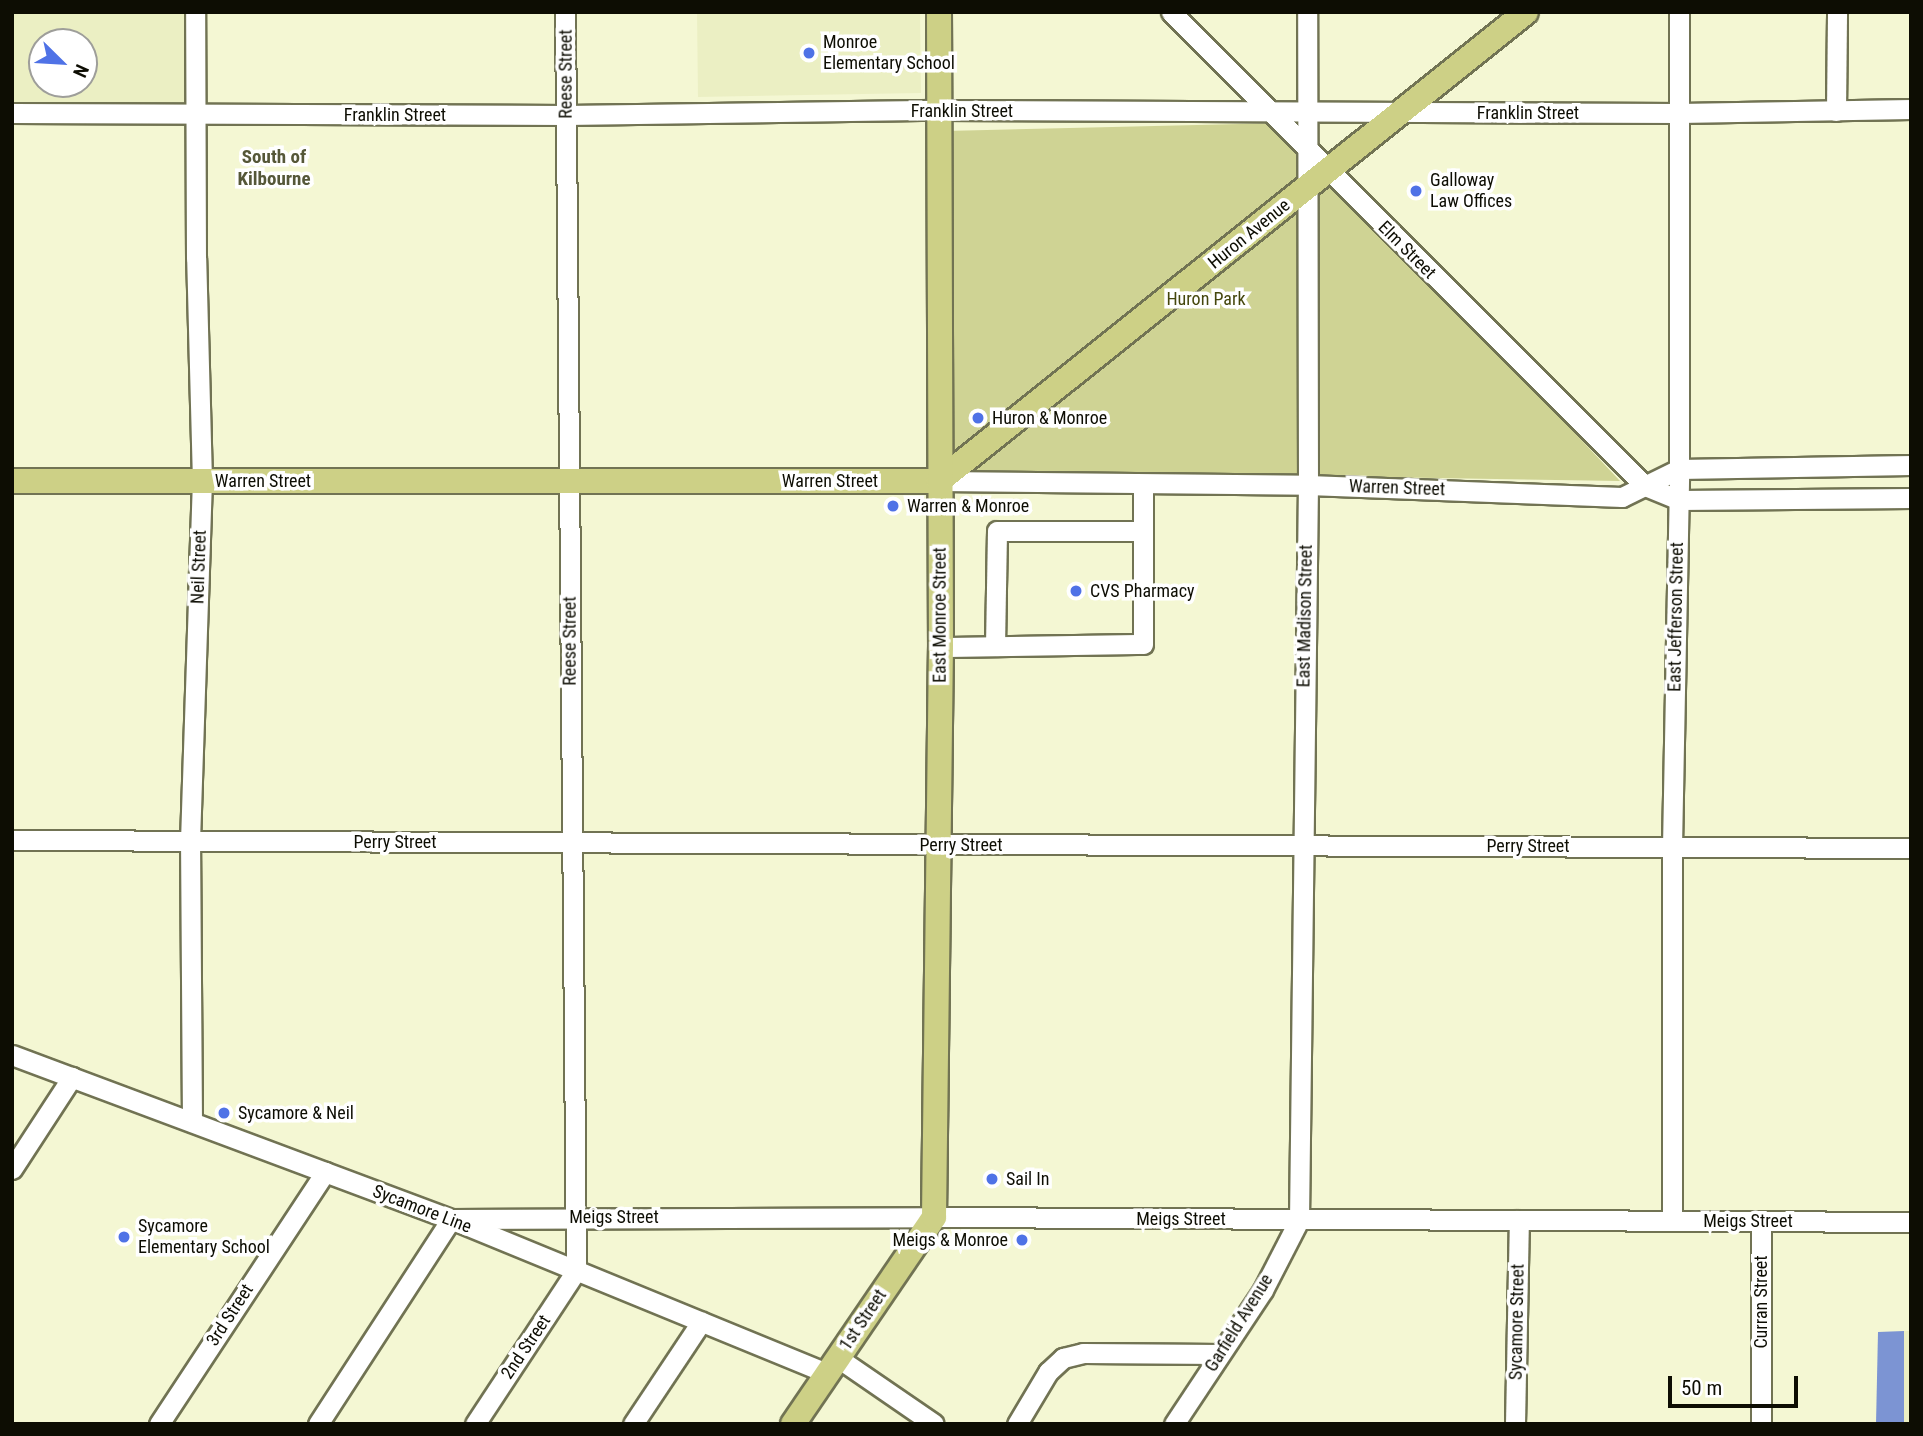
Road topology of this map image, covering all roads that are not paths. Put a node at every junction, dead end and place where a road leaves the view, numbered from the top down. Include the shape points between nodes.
1 (195, 12) edge
2 (565, 12) edge
3 (939, 12) edge
4 (1171, 12) edge
5 (1307, 12) edge
6 (1527, 12) edge
7 (1679, 12) edge
8 (1837, 12) edge
9 (1911, 109) edge
10 (939, 110) junction
11 (1271, 111) junction
12 (1836, 111) junction
13 (1307, 112) junction
14 (1401, 112) junction
15 (12, 113) edge
16 (1679, 113) junction
17 (195, 114) junction
18 (566, 115) junction
19 (1307, 148) junction
20 (1329, 170) junction
21 (1308, 187) junction
22 (1911, 465) edge
23 (1679, 469) junction
24 (12, 481) edge
25 (202, 481) junction
26 (569, 481) junction
27 (939, 481) junction
28 (1143, 485) junction
29 (1308, 485) junction
30 (1645, 486) junction
31 (1911, 498) edge
32 (1678, 500) junction
33 (1142, 531) junction
34 (995, 646) junction
35 (941, 647) junction
36 (12, 840) edge
37 (190, 841) junction
38 (572, 842) junction
39 (938, 845) junction
40 (1301, 846) junction
41 (1672, 847) junction
42 (1911, 848) edge
43 (12, 1055) edge
44 (72, 1077) junction
45 (192, 1122) junction
46 (12, 1168) edge
47 (325, 1172) junction
48 (574, 1217) junction
49 (934, 1217) junction
50 (452, 1219) junction
51 (1299, 1220) junction
52 (1519, 1220) junction
53 (1672, 1221) junction
54 (1762, 1221) junction
55 (1911, 1222) edge
56 (576, 1270) junction
57 (701, 1322) junction
58 (1220, 1354) junction
59 (832, 1365) junction
60 (159, 1424) edge
61 (318, 1424) edge
62 (475, 1424) edge
63 (633, 1424) edge
64 (793, 1424) edge
65 (934, 1424) edge
66 (1017, 1424) edge
67 (1174, 1424) edge
68 (1516, 1424) edge
69 (1761, 1424) edge

1 - 17 street, Neil Street
2 - 18 street, Reese Street
3 - 10 main road, East Monroe Street
4 - 11 street, Elm Street
5 - 13 street, East Madison Street
6 - 14 main road, Huron Avenue
7 - 16 street, East Jefferson Street
8 - 12 street
9 - 12 street, Franklin Street
10 - 11 street, Franklin Street
10 - 18 street, Franklin Street
10 - 27 main road, East Monroe Street
11 - 13 street, Franklin Street
11 - 19 street, Elm Street
12 - 16 street, Franklin Street
13 - 14 street, Franklin Street
13 - 19 street, East Madison Street
14 - 16 street, Franklin Street
14 - 20 main road, Huron Avenue
15 - 17 street, Franklin Street
16 - 23 street, East Jefferson Street
17 - 18 street, Franklin Street
17 - 25 street, Neil Street
18 - 26 street, Reese Street
19 - 20 street, Elm Street
19 - 21 street, East Madison Street
20 - 21 main road, Huron Avenue
20 - 30 street, Elm Street
21 - 27 main road, Huron Avenue
21 - 29 street, East Madison Street
22 - 23 street, Warren Street
23 - 30 street, Warren Street
23 - 32 street, East Jefferson Street
24 - 25 main road, Warren Street
25 - 26 main road, Warren Street
25 - 37 street, Neil Street
26 - 27 main road, Warren Street
26 - 38 street, Reese Street
27 - 28 street, Warren Street
27 - 35 main road, East Monroe Street
28 - 29 street, Warren Street
28 - 33 street
29 - 30 street, Warren Street via 1622,497
29 - 40 street, East Madison Street
30 - 32 street
31 - 32 street
32 - 41 street, East Jefferson Street
33 - 34 street via 997,531
33 - 34 street via 1143,643
34 - 35 street
35 - 39 main road, East Monroe Street
36 - 37 street, Perry Street
37 - 38 street, Perry Street
37 - 45 street, Neil Street
38 - 39 street, Perry Street
38 - 48 street, Reese Street
39 - 40 street, Perry Street
39 - 49 main road, East Monroe Street
40 - 41 street, Perry Street
40 - 51 street, East Madison Street
41 - 42 street, Perry Street
41 - 53 street, East Jefferson Street
43 - 44 street, Sycamore Line
44 - 45 street, Sycamore Line
44 - 46 street
45 - 47 street, Sycamore Line
47 - 50 street, Sycamore Line
47 - 60 street, 3rd Street
48 - 49 street, Meigs Street
48 - 50 street, Meigs Street
48 - 56 street, Reese Street
49 - 51 street, Meigs Street
49 - 59 main road, 1st Street
50 - 56 street, Sycamore Line
50 - 61 street
51 - 52 street, Meigs Street
51 - 58 street, Garfield Avenue via 1263,1290
52 - 53 street, Meigs Street
52 - 68 street, Sycamore Street
53 - 54 street, Meigs Street
54 - 55 street, Meigs Street
54 - 69 street, Curran Street
56 - 57 street, Sycamore Line
56 - 62 street, 2nd Street
57 - 59 street, Sycamore Line
57 - 63 street
58 - 66 street via 1083,1353 1063,1358 1048,1372
58 - 67 street, Garfield Avenue
59 - 64 main road, 1st Street
59 - 65 street, Sycamore Line

